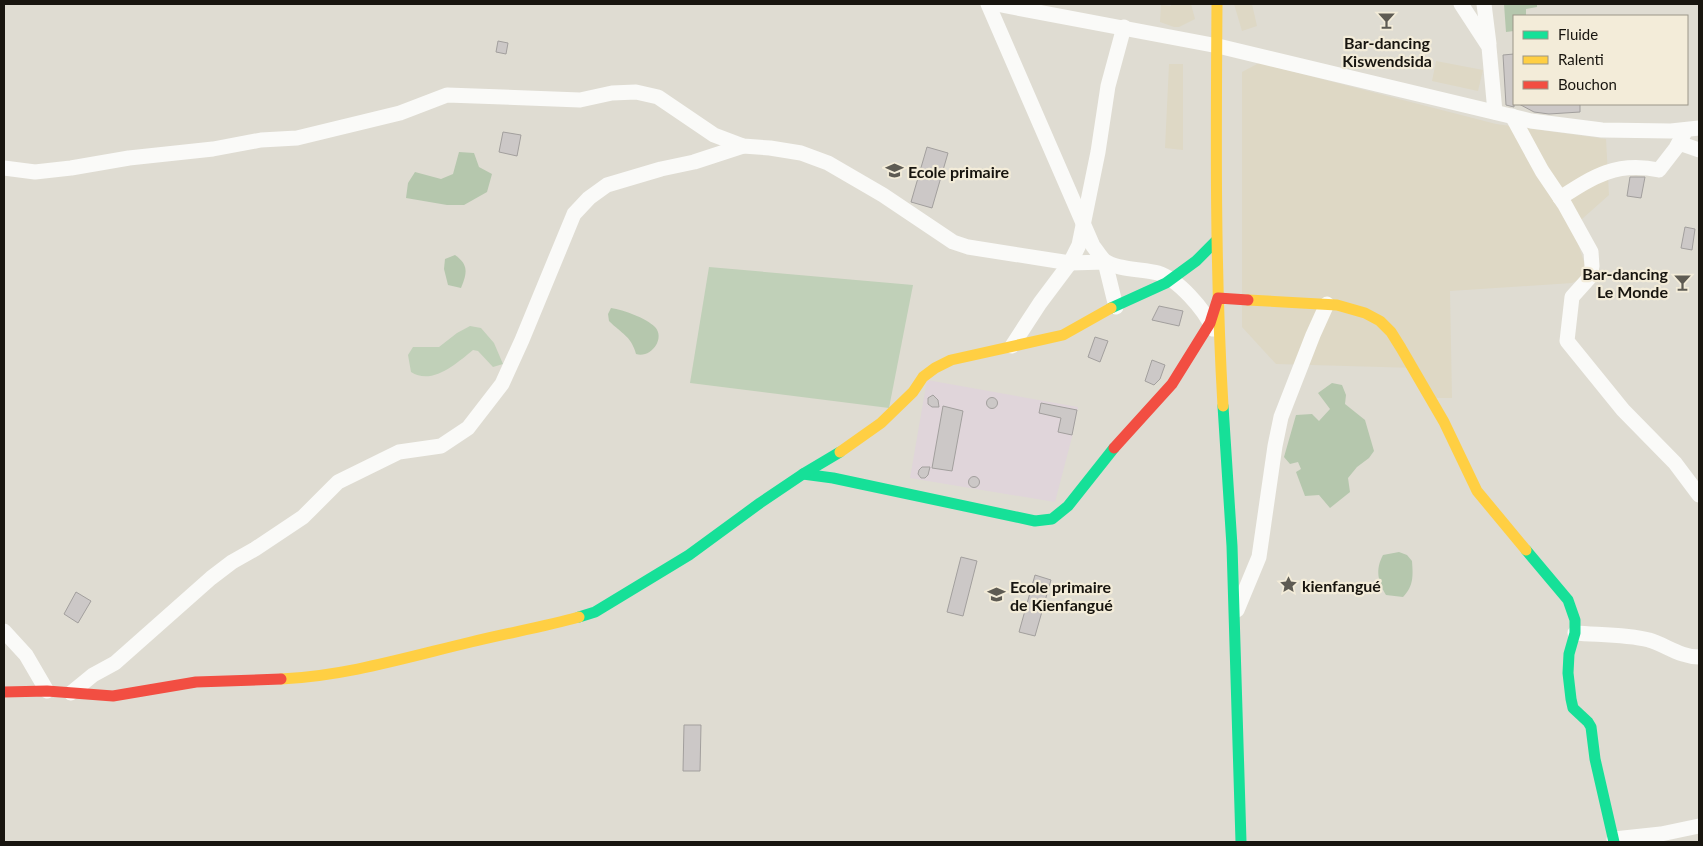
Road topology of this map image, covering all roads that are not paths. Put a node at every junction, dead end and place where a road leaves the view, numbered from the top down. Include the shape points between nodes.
1 (988, 4) edge
2 (996, 4) edge
3 (1211, 4) edge
4 (1217, 4) edge
5 (1461, 4) edge
6 (1484, 4) edge
7 (1218, 20) junction
8 (1124, 28) junction
9 (1218, 46) junction
10 (1489, 47) junction
11 (1495, 112) junction
12 (1512, 116) junction
13 (1688, 134) edge
14 (743, 146) junction
15 (1699, 150) edge
16 (4, 168) edge
17 (1560, 198) junction
18 (1083, 225) junction
19 (1216, 241) junction
20 (1070, 262) junction
21 (1105, 262) junction
22 (1171, 280) junction
23 (1218, 298) junction
24 (1327, 304) junction
25 (1116, 307) junction
26 (1210, 323) junction
27 (1219, 342) junction
28 (1012, 346) junction
29 (803, 474) junction
30 (1699, 495) edge
31 (1235, 614) junction
32 (4, 631) edge
33 (1575, 633) junction
34 (1699, 658) edge
35 (47, 691) junction
36 (4, 692) edge
37 (71, 693) junction
38 (1699, 826) edge
39 (1614, 841) edge
40 (1241, 842) edge

1 - 18 street
2 - 8 street
3 - 7 street
4 - 7 street
5 - 10 street
6 - 10 street
7 - 9 street
8 - 9 street
8 - 18 street via 1108,86
9 - 11 street
9 - 19 street
10 - 11 street
11 - 12 street
12 - 13 street via 1602,130
12 - 17 street
13 - 15 street
13 - 17 street via 1659,170 1637,167 1605,172
14 - 16 street via 714,135 658,96 636,92 580,100 447,95 400,113 297,138 262,140 35,172
14 - 20 street via 801,153 828,163 953,242
14 - 37 street via 607,185 589,198 574,214 502,384 468,428 442,446 399,452 338,482 302,517 218,573 131,650
17 - 30 street via 1591,252 1592,266 1590,277 1572,297 1567,341 1623,410 1675,463
18 - 20 street via 1080,245
18 - 21 street
19 - 22 street
19 - 23 street
20 - 21 street
20 - 28 street
21 - 22 street via 1158,273
21 - 25 street
22 - 25 street
22 - 26 street via 1195,302
23 - 24 street
23 - 26 street
23 - 27 street
24 - 31 street via 1281,417 1259,557
24 - 33 street via 1354,309 1386,326 1447,429 1477,491 1568,600 1575,620
25 - 28 street via 1063,335
26 - 27 street
26 - 29 street via 1172,384 1109,453 1068,506 1052,519 1035,521
27 - 31 street
28 - 29 street via 950,360 934,368 881,423 851,446
29 - 37 street via 690,555 594,612 574,618 370,668 304,678 196,682 113,696
31 - 40 street
32 - 35 street via 26,655
33 - 34 street via 1635,637
33 - 39 street via 1569,654 1571,699 1574,708 1591,727
35 - 36 street
35 - 37 street
38 - 39 street

